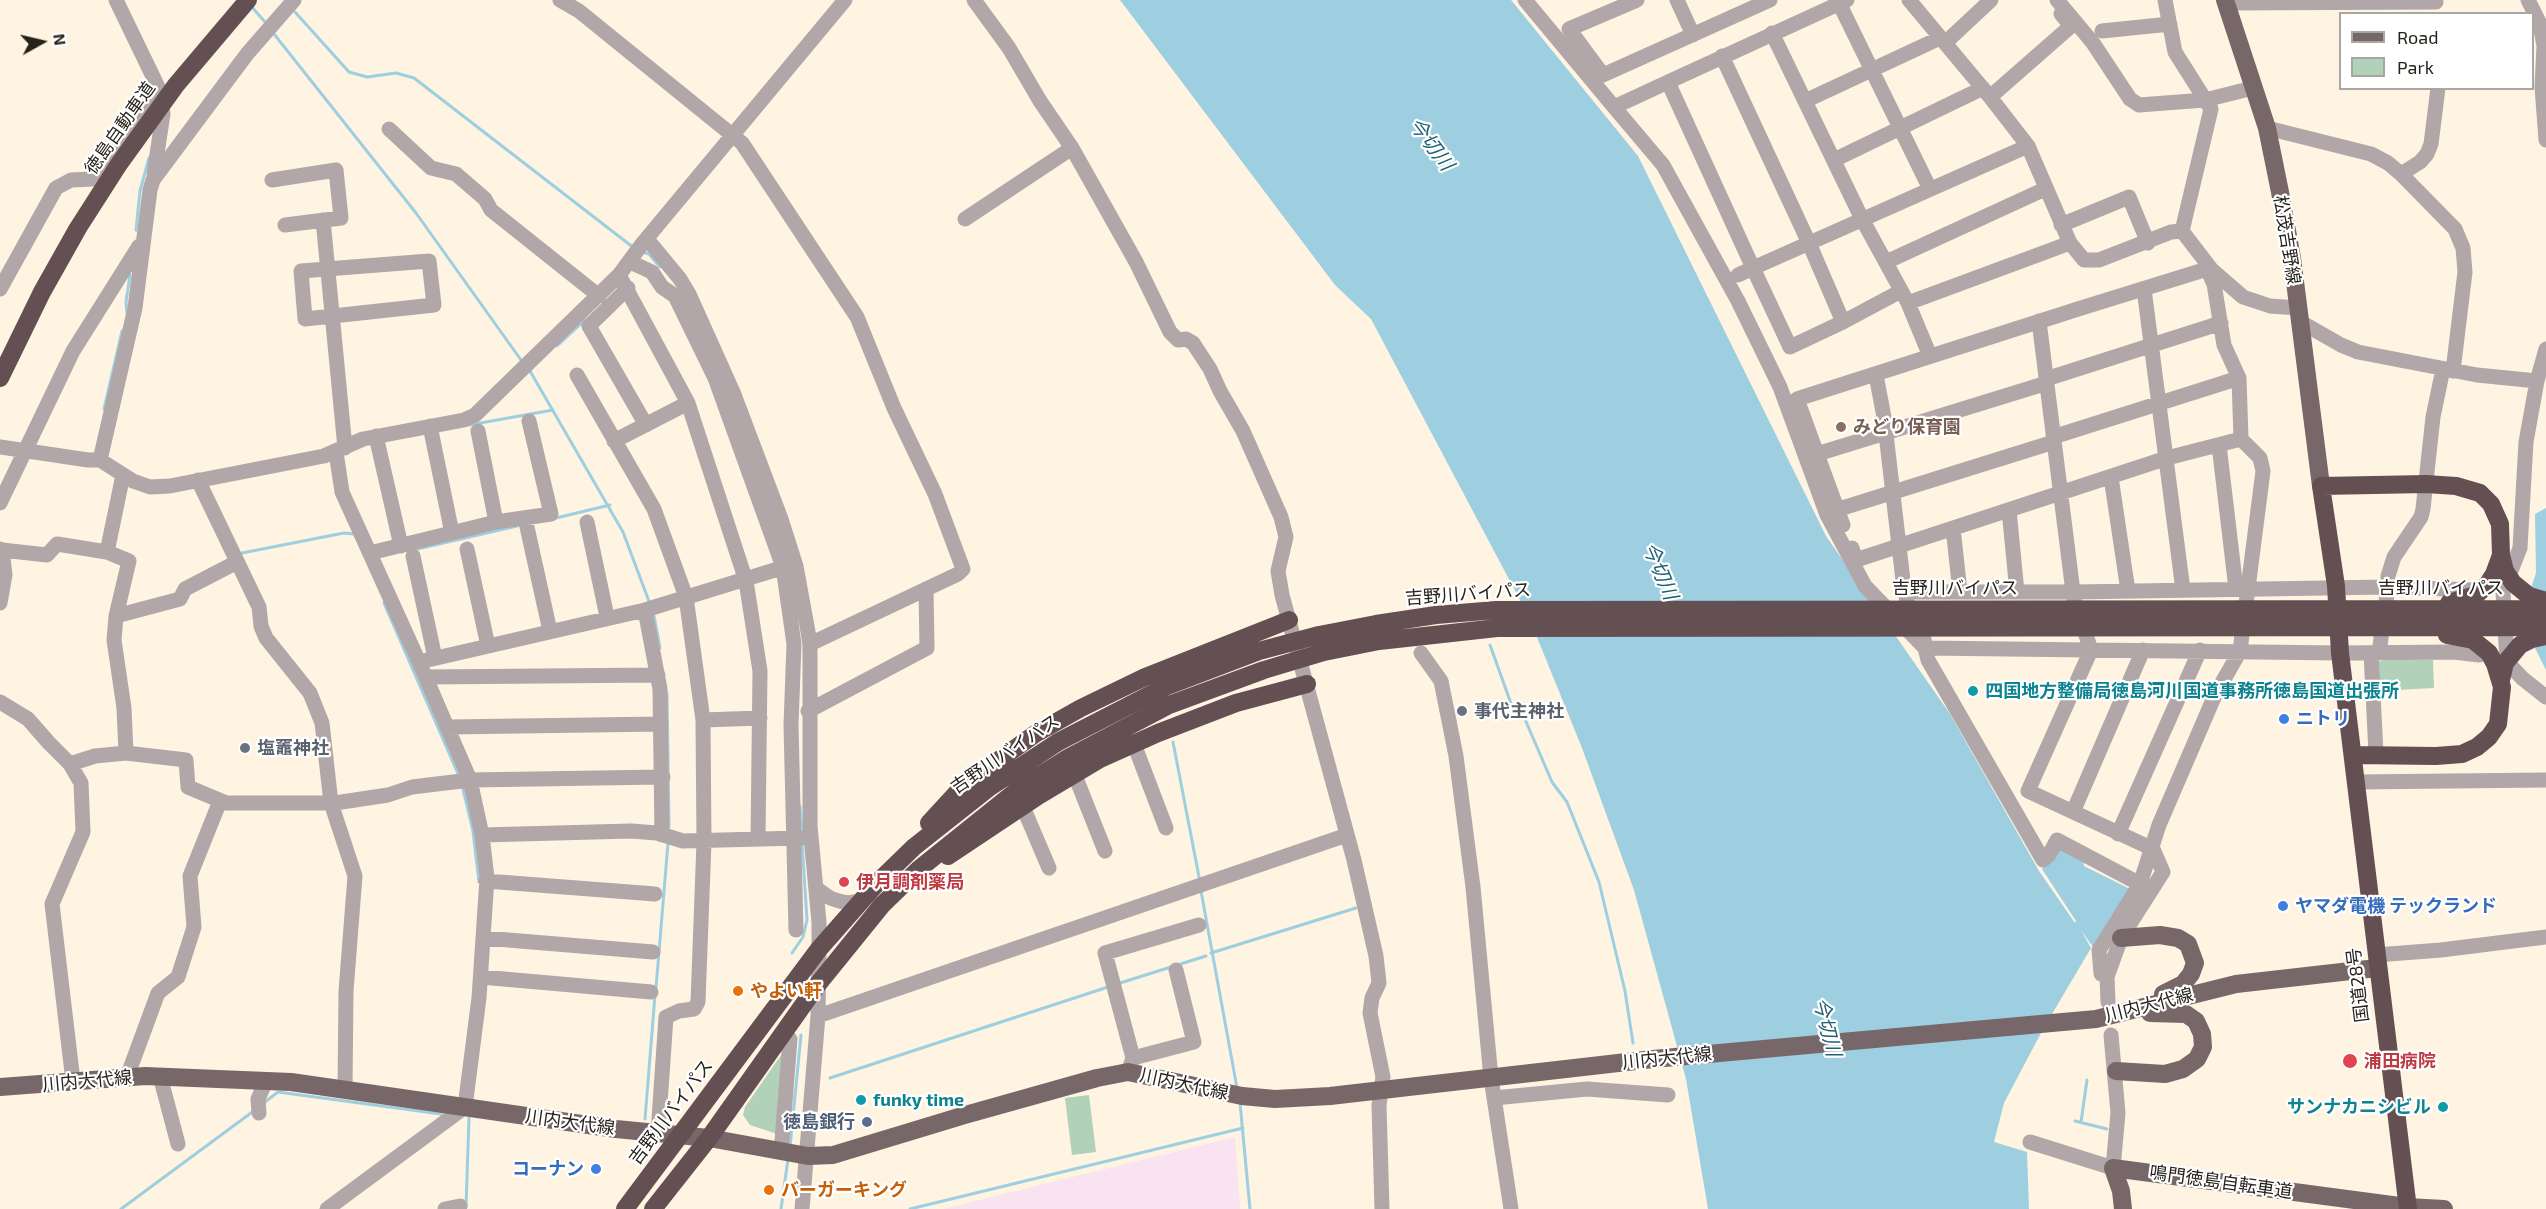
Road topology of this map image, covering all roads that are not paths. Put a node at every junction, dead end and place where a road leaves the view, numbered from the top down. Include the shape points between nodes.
1 (116, 0) edge
2 (248, 0) edge
3 (294, 0) edge
4 (560, 0) edge
5 (844, 0) edge
6 (974, 0) edge
7 (1525, 0) edge
8 (1636, 0) edge
9 (1677, 0) edge
10 (1770, 0) edge
11 (1909, 0) edge
12 (1991, 0) edge
13 (2049, 0) edge
14 (2057, 0) edge
15 (2165, 0) edge
16 (2528, 0) edge
17 (1844, 1) edge
18 (2226, 2) edge
19 (2437, 5) edge
20 (2170, 24) junction
21 (2103, 31) dead end
22 (1772, 33) junction
23 (1693, 35) junction
24 (1942, 41) junction
25 (2545, 46) edge
26 (1722, 56) junction
27 (1873, 69) junction
28 (1668, 82) junction
29 (158, 87) junction
30 (2253, 88) junction
31 (2438, 90) edge
32 (1987, 93) junction
33 (2205, 100) junction
34 (1805, 101) junction
35 (1614, 107) junction
36 (2266, 128) junction
37 (389, 129) dead end
38 (1900, 129) junction
39 (734, 135) junction
40 (2546, 140) edge
41 (2028, 146) junction
42 (1072, 148) junction
43 (1834, 160) junction
44 (2401, 174) junction
45 (153, 180) junction
46 (272, 180) dead end
47 (1930, 189) junction
48 (2045, 189) junction
49 (965, 219) dead end
50 (1862, 219) junction
51 (323, 220) junction
52 (285, 225) dead end
53 (2061, 225) junction
54 (2182, 231) junction
55 (143, 238) junction
56 (1809, 243) junction
57 (2070, 243) junction
58 (2148, 243) junction
59 (639, 250) junction
60 (1886, 262) junction
61 (1753, 268) junction
62 (328, 269) junction
63 (2210, 269) junction
64 (1738, 275) dead end
65 (624, 282) junction
66 (0, 289) edge
67 (678, 289) junction
68 (2144, 289) junction
69 (42, 292) junction
70 (599, 296) junction
71 (1905, 297) junction
72 (2299, 314) junction
73 (332, 315) junction
74 (2039, 321) junction
75 (1843, 322) junction
76 (2220, 323) junction
77 (2152, 346) junction
78 (2546, 349) edge
79 (1930, 356) junction
80 (2448, 370) junction
81 (577, 375) dead end
82 (1876, 375) junction
83 (0, 378) edge
84 (2239, 378) junction
85 (2046, 381) junction
86 (2537, 381) junction
87 (0, 393) edge
88 (688, 403) junction
89 (2160, 403) junction
90 (529, 421) dead end
91 (646, 424) junction
92 (430, 426) junction
93 (478, 431) dead end
94 (1886, 434) junction
95 (376, 436) junction
96 (2053, 439) junction
97 (2241, 439) junction
98 (614, 441) junction
99 (2219, 445) junction
100 (0, 447) edge
101 (24, 450) junction
102 (341, 450) junction
103 (1817, 454) junction
104 (2167, 458) junction
105 (100, 460) junction
106 (123, 475) junction
107 (2111, 477) junction
108 (198, 480) junction
109 (2426, 484) junction
110 (2321, 486) junction
111 (1893, 490) junction
112 (2060, 495) junction
113 (0, 503) edge
114 (1836, 510) junction
115 (2009, 510) junction
116 (525, 518) junction
117 (496, 522) junction
118 (587, 522) dead end
119 (1953, 528) junction
120 (452, 533) junction
121 (1900, 545) junction
122 (400, 546) junction
123 (2501, 548) junction
124 (1, 549) edge
125 (467, 549) dead end
126 (107, 552) junction
127 (370, 553) junction
128 (413, 556) dead end
129 (237, 562) junction
130 (789, 566) junction
131 (746, 581) junction
132 (2336, 586) junction
133 (2388, 587) junction
134 (1904, 589) junction
135 (2243, 589) junction
136 (926, 590) junction
137 (2183, 590) junction
138 (2475, 590) dead end
139 (2128, 591) junction
140 (1960, 592) junction
141 (2018, 592) junction
142 (2073, 592) junction
143 (686, 597) junction
144 (2546, 601) edge
145 (0, 603) edge
146 (649, 608) junction
147 (2546, 609) edge
148 (116, 616) junction
149 (2370, 617) junction
150 (607, 618) junction
151 (1289, 620) junction
152 (2546, 627) edge
153 (550, 631) junction
154 (2546, 636) edge
155 (1231, 642) junction
156 (810, 644) junction
157 (488, 646) junction
158 (1924, 648) junction
159 (2091, 650) junction
160 (2143, 650) junction
161 (2199, 650) junction
162 (2240, 651) junction
163 (2340, 653) junction
164 (2375, 653) junction
165 (1421, 654) dead end
166 (2479, 655) dead end
167 (435, 658) junction
168 (419, 662) junction
169 (657, 675) junction
170 (426, 677) junction
171 (1307, 684) junction
172 (2501, 684) junction
173 (2546, 697) edge
174 (1250, 698) junction
175 (0, 702) edge
176 (808, 711) junction
177 (760, 718) junction
178 (703, 720) junction
179 (661, 724) junction
180 (447, 727) junction
181 (1134, 744) junction
182 (126, 753) junction
183 (2376, 754) junction
184 (2354, 755) junction
185 (70, 764) junction
186 (1074, 773) junction
187 (663, 777) junction
188 (470, 780) junction
189 (1016, 780) junction
190 (2546, 780) edge
191 (2356, 782) junction
192 (220, 801) junction
193 (331, 803) junction
194 (1023, 807) junction
195 (2073, 812) junction
196 (1166, 828) dead end
197 (2118, 834) junction
198 (482, 835) junction
199 (1347, 835) junction
200 (666, 836) junction
201 (758, 838) junction
202 (802, 838) junction
203 (704, 842) junction
204 (914, 847) junction
205 (2153, 849) junction
206 (1105, 851) dead end
207 (1049, 868) dead end
208 (919, 869) junction
209 (486, 881) junction
210 (2140, 884) junction
211 (816, 888) junction
212 (655, 894) dead end
213 (861, 901) junction
214 (1199, 925) dead end
215 (796, 930) dead end
216 (2546, 937) edge
217 (484, 938) junction
218 (2121, 938) junction
219 (819, 949) junction
220 (653, 952) dead end
221 (2377, 962) junction
222 (1176, 970) dead end
223 (2101, 974) dead end
224 (481, 977) junction
225 (818, 984) junction
226 (651, 992) dead end
227 (2114, 1008) junction
228 (818, 1016) junction
229 (2111, 1035) dead end
230 (790, 1039) dead end
231 (1130, 1065) junction
232 (2116, 1071) junction
233 (160, 1076) junction
234 (127, 1077) junction
235 (1491, 1078) junction
236 (73, 1081) junction
237 (266, 1081) junction
238 (0, 1087) edge
239 (345, 1090) junction
240 (1381, 1091) junction
241 (1668, 1095) dead end
242 (1494, 1098) junction
243 (465, 1107) junction
244 (259, 1113) dead end
245 (658, 1133) junction
246 (681, 1135) junction
247 (709, 1138) junction
248 (2030, 1142) dead end
249 (178, 1144) dead end
250 (791, 1151) junction
251 (2113, 1168) junction
252 (2407, 1208) edge
253 (327, 1209) edge
254 (625, 1209) edge
255 (652, 1209) edge
256 (802, 1209) edge
257 (1382, 1209) edge
258 (1511, 1209) edge
259 (2123, 1209) edge
260 (2444, 1209) edge

1 - 29 street
2 - 69 highway, 徳島自動車道 via 176,85 119,164
3 - 45 street via 247,54
4 - 39 street via 579,10
5 - 39 street
6 - 42 street
7 - 35 street
8 - 23 street via 1569,29 1603,75
9 - 23 street
10 - 23 street
11 - 24 street
12 - 24 street
13 - 32 street via 2071,26
14 - 33 street via 2093,43 2130,99 2139,105
15 - 20 street
16 - 25 street
17 - 22 street
17 - 27 street
18 - 19 street
18 - 30 main road, 松茂吉野線
20 - 21 street
20 - 33 street via 2175,52
22 - 26 street
22 - 34 street
24 - 27 street
24 - 32 street
25 - 40 street via 2542,87
26 - 28 street
26 - 56 street
27 - 34 street
27 - 38 street
28 - 35 street
28 - 61 street
29 - 45 street via 163,114
29 - 66 street via 93,179 72,180 56,188
30 - 33 street
30 - 36 main road, 松茂吉野線
31 - 44 street via 2427,154
32 - 38 street
32 - 41 street
33 - 54 street via 2211,109
34 - 43 street
35 - 158 street via 1663,165 1738,301 1780,387 1827,515 1865,586
36 - 44 street via 2371,154
36 - 72 main road, 松茂吉野線
37 - 70 street via 431,168 456,174 485,199 490,210
38 - 43 street
38 - 47 street
39 - 59 street
39 - 136 street via 857,317 935,494 963,569
41 - 47 street
41 - 48 street
42 - 49 street
42 - 151 street via 1136,262 1170,333 1178,340 1192,343 1210,369 1270,492 1286,537 1278,571
43 - 50 street
44 - 80 street via 2455,229 2463,248 2463,293
45 - 55 street
46 - 51 street via 336,170 341,218
47 - 50 street
48 - 53 street
48 - 60 street
50 - 56 street
50 - 60 street
51 - 52 street
51 - 62 street
53 - 57 street
53 - 58 street via 2129,197
54 - 58 street
54 - 63 street
55 - 101 street via 73,351
55 - 105 street via 135,308
56 - 61 street
56 - 75 street
57 - 58 street via 2084,260 2099,260
57 - 71 street
59 - 65 street
59 - 67 street
59 - 67 street via 662,286
60 - 71 street
61 - 64 street
61 - 75 street via 1790,347
62 - 73 street
62 - 73 street via 301,271 305,319
62 - 73 street via 429,261 434,305
63 - 68 street
63 - 72 street via 2243,297
63 - 76 street
65 - 70 street
65 - 88 street
65 - 91 street via 589,326
67 - 130 street via 737,402 772,491
68 - 74 street
68 - 77 street
69 - 83 highway, 徳島自動車道
69 - 87 highway, 徳島自動車道
70 - 92 street via 475,415
71 - 75 street
71 - 79 street
72 - 80 street via 2341,345 2358,352
72 - 110 main road, 松茂吉野線
73 - 102 street
74 - 79 street
74 - 85 street
76 - 77 street
76 - 84 street via 2224,345
77 - 85 street
77 - 89 street
78 - 86 street
79 - 82 street
80 - 86 street
80 - 109 street via 2433,417
81 - 98 street
82 - 94 street
82 - 103 street via 1797,399
84 - 89 street
84 - 97 street
85 - 94 street
85 - 96 street
86 - 173 street via 2526,442 2520,548 2503,591 2507,662
88 - 91 street
88 - 131 street
89 - 96 street
89 - 104 street
90 - 116 street via 551,514
91 - 98 street
92 - 95 street
92 - 120 street
93 - 117 street
94 - 103 street
94 - 111 street
95 - 102 street
95 - 122 street
96 - 111 street
96 - 112 street
97 - 99 street
97 - 135 street via 2260,458 2264,471
98 - 143 street via 654,509
99 - 104 street
99 - 135 street
100 - 101 street
101 - 105 street
101 - 113 street
102 - 108 street
102 - 127 street via 342,492
103 - 114 street
104 - 107 street
104 - 137 street
105 - 106 street
106 - 108 street via 150,487
106 - 126 street
107 - 112 street
107 - 139 street
108 - 129 street
109 - 110 highway
109 - 123 highway via 2480,493 2491,504 2500,524
109 - 133 street via 2421,517 2394,557
110 - 132 highway, 国道28号
111 - 114 street
111 - 121 street
112 - 115 street
112 - 142 street
114 - 121 street via 1856,560
115 - 119 street
115 - 141 street
116 - 117 street
116 - 153 street
117 - 120 street
118 - 150 street
119 - 121 street
119 - 140 street
120 - 122 street
121 - 134 street
122 - 127 street
123 - 144 highway via 2505,571 2513,583 2529,596
123 - 149 highway via 2494,574 2476,595
124 - 126 street via 47,555 57,544
124 - 145 street via 4,575
125 - 157 street
126 - 148 street via 129,561
127 - 168 street
128 - 167 street
129 - 148 street via 185,589 180,599
129 - 193 street via 259,606 266,638 310,693 322,723
130 - 131 street
130 - 156 street
130 - 202 street via 794,644 791,726
131 - 143 street
131 - 177 street via 758,657
132 - 133 street
132 - 135 street
132 - 163 highway, 国道28号
133 - 138 street
133 - 164 street
134 - 140 street
134 - 158 street
135 - 137 street
135 - 162 street
136 - 156 street
136 - 176 street via 927,648
137 - 139 street
139 - 142 street
140 - 141 street
141 - 142 street
142 - 159 street
143 - 146 street
143 - 178 street
146 - 150 street
146 - 169 street
147 - 149 highway, 吉野川バイパス
148 - 182 street via 114,640
149 - 152 highway, 吉野川バイパス
149 - 172 highway via 2473,640 2489,653
149 - 189 highway, 吉野川バイパス via 1686,608 1496,610 1436,615 1319,635 1212,667 1058,742
150 - 153 street
151 - 155 highway
151 - 171 street
153 - 157 street
154 - 172 highway via 2520,645 2505,663
155 - 174 street
155 - 204 highway via 1145,677 1035,734 963,786 932,819
156 - 176 street
157 - 167 street
158 - 159 street
158 - 210 street via 2043,860 2057,840
159 - 160 street
159 - 195 street via 2028,791
160 - 161 street
160 - 195 street
161 - 162 street
161 - 197 street
162 - 163 street
162 - 205 street via 2215,695 2159,825
163 - 164 street
163 - 184 highway, 国道28号
164 - 166 street
164 - 183 street
165 - 235 street via 1442,681 1456,756
167 - 168 street
168 - 170 street
169 - 170 street
169 - 179 street
170 - 180 street
171 - 174 highway
171 - 199 street
172 - 183 highway via 2498,724 2477,747 2462,754 2436,756
174 - 181 highway
175 - 185 street via 28,718
176 - 202 street
177 - 178 street
177 - 201 street
178 - 203 street
179 - 180 street
179 - 187 street
180 - 188 street
181 - 186 highway
181 - 196 street
182 - 185 street via 95,756
182 - 192 street via 193,760 188,787
183 - 184 highway
184 - 191 highway, 国道28号
185 - 236 street via 81,783 83,832 52,904
186 - 194 highway
186 - 206 street
187 - 188 street
187 - 200 street
188 - 193 street
188 - 198 street
189 - 204 highway, 吉野川バイパス via 958,810
189 - 208 highway, 吉野川バイパス
190 - 191 street
191 - 221 highway, 国道28号
192 - 193 street
192 - 234 street via 190,876 194,927 178,977 158,993
193 - 239 street via 355,876 346,991
194 - 207 street
194 - 208 highway via 956,853
195 - 197 street
197 - 205 street
198 - 200 street via 631,831
198 - 209 street
199 - 228 street
199 - 240 street via 1376,956 1378,983 1370,1013 1383,1077
200 - 203 street
201 - 202 street
201 - 203 street
202 - 211 street
202 - 215 street
203 - 245 street via 698,1002 694,1009 666,1017
204 - 213 highway, 吉野川バイパス
205 - 210 street
205 - 218 street via 2163,872
208 - 225 highway, 吉野川バイパス via 882,905
209 - 212 street
209 - 217 street
210 - 223 street via 2099,950
211 - 213 street via 838,901
211 - 219 street
213 - 219 highway, 吉野川バイパス
214 - 231 street via 1105,953
216 - 221 street
217 - 220 street
217 - 224 street
218 - 227 street via 2107,977
218 - 227 main road via 2178,938 2188,944 2195,963 2183,984
219 - 225 street
219 - 246 highway, 吉野川バイパス
221 - 227 main road, 川内大代線
221 - 252 highway, 国道28号
222 - 231 street via 1194,1042
224 - 226 street
224 - 243 street
225 - 228 street
225 - 247 highway, 吉野川バイパス
227 - 232 main road via 2186,1014 2196,1021 2203,1047 2197,1059 2183,1069 2165,1074
227 - 235 main road, 川内大代線 via 2056,1023
228 - 250 street
229 - 232 street
230 - 250 street
231 - 240 main road, 川内大代線 via 1237,1095 1275,1099
231 - 250 main road, 川内大代線 via 833,1155
232 - 251 street via 2118,1113
233 - 234 main road, 川内大代線
233 - 237 main road, 川内大代線
233 - 249 street
234 - 236 main road, 川内大代線
235 - 240 main road, 川内大代線
235 - 242 street
236 - 238 main road, 川内大代線
237 - 239 main road, 川内大代線
237 - 244 street via 258,1099
239 - 243 main road, 川内大代線
240 - 257 street
241 - 242 street via 1587,1089
242 - 258 street
243 - 245 main road, 川内大代線
243 - 253 street
245 - 246 main road, 川内大代線
246 - 247 main road, 川内大代線
246 - 254 highway, 吉野川バイパス
247 - 250 main road, 川内大代線
247 - 255 highway, 吉野川バイパス
248 - 251 street
250 - 256 street
251 - 252 main road, 鳴門徳島自転車道
251 - 259 main road
252 - 260 main road

